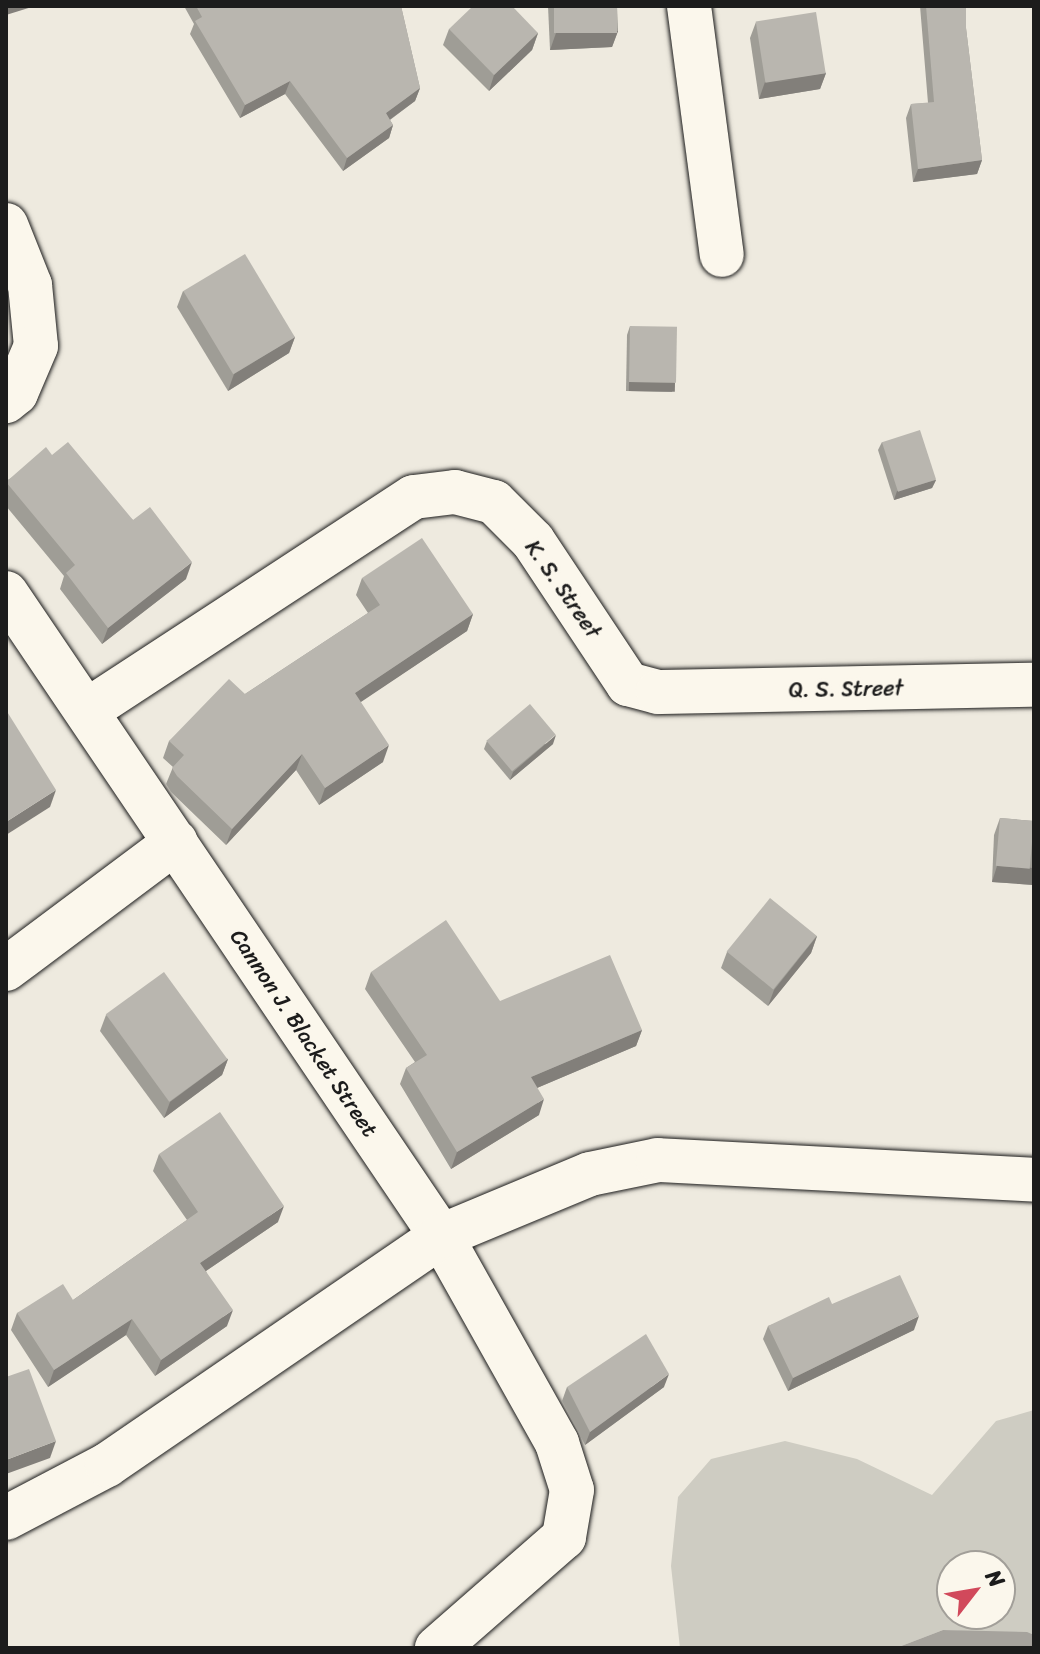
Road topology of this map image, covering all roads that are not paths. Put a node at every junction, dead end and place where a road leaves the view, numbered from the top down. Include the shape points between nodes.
1 (689, 6) edge
2 (6, 225) edge
3 (722, 255) dead end
4 (6, 401) edge
5 (6, 593) edge
6 (1034, 685) edge
7 (658, 692) joint
8 (88, 710) junction
9 (176, 842) junction
10 (6, 969) edge
11 (1034, 1180) edge
12 (441, 1236) junction
13 (6, 1518) edge
14 (437, 1648) edge

1 - 3 street
2 - 4 street via 30,285 36,346 16,393
5 - 8 street, Cannon J. Blacket Street
6 - 7 street, Q. S. Street
7 - 8 street, K. S. Street via 628,684 533,541 494,502 455,492 414,497
8 - 9 street, Cannon J. Blacket Street
9 - 10 street
9 - 12 street, Cannon J. Blacket Street
11 - 12 street via 658,1160 590,1174
12 - 13 street via 107,1465
12 - 14 street, Cannon J. Blacket Street via 557,1443 572,1490 564,1537

